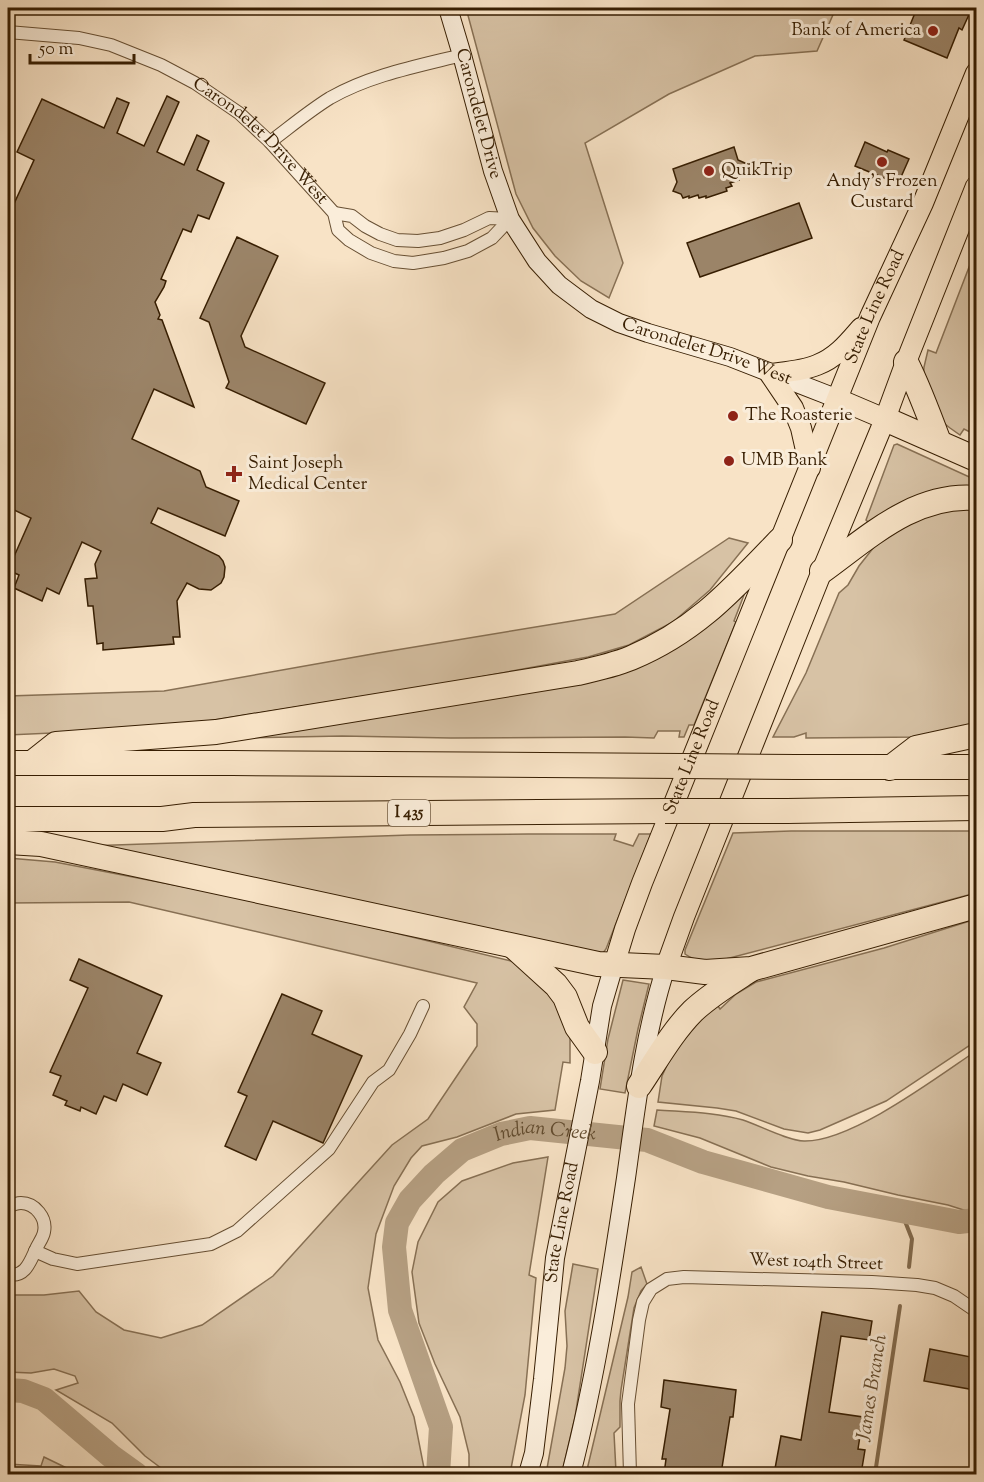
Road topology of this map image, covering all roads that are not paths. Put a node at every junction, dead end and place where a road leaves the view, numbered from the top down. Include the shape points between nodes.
1 (448, 8) edge
2 (8, 32) edge
3 (462, 55) junction
4 (976, 74) edge
5 (270, 142) junction
6 (976, 186) edge
7 (334, 213) junction
8 (510, 219) junction
9 (870, 317) junction
10 (906, 362) junction
11 (770, 374) junction
12 (838, 399) junction
13 (885, 419) junction
14 (939, 442) junction
15 (976, 459) edge
16 (810, 468) junction
17 (976, 498) edge
18 (780, 540) junction
19 (822, 571) junction
20 (976, 735) edge
21 (8, 763) edge
22 (32, 763) junction
23 (976, 767) edge
24 (891, 768) junction
25 (976, 808) edge
26 (8, 819) edge
27 (8, 842) edge
28 (976, 906) edge
29 (513, 945) junction
30 (614, 965) junction
31 (666, 967) junction
32 (751, 969) junction
33 (423, 1006) dead end
34 (595, 1052) junction
35 (639, 1086) junction
36 (8, 1207) edge
37 (35, 1251) junction
38 (8, 1274) edge
39 (976, 1311) edge
40 (528, 1474) edge
41 (571, 1474) edge
42 (630, 1474) edge

1 - 3 main road, Carondelet Drive
2 - 5 street, Carondelet Drive West via 79,38 136,55 211,93
3 - 5 street via 365,82 332,97
3 - 8 main road, Carondelet Drive
4 - 9 main road, State Line Road
5 - 7 street, Carondelet Drive West
6 - 10 main road
7 - 8 street, Carondelet Drive West via 352,216 397,240 418,241 440,238 489,218
7 - 8 street, Carondelet Drive West via 338,230 350,240 371,253 413,263 468,251 492,238
8 - 11 main road, Carondelet Drive West via 537,261 559,285 591,309 619,323 730,357
9 - 11 main road via 838,353 817,365
9 - 12 main road, State Line Road
10 - 13 main road
10 - 14 highway
11 - 12 main road, Carondelet Drive West
11 - 16 main road via 793,408
12 - 13 main road
12 - 16 main road, State Line Road
13 - 14 highway
13 - 19 main road
14 - 15 highway
16 - 18 main road, State Line Road
17 - 19 highway via 953,498 915,508 888,522
18 - 22 highway via 699,619 656,646 608,666 216,732 56,744
18 - 30 main road, State Line Road via 642,883
19 - 31 main road
20 - 24 highway via 916,748
21 - 22 highway
22 - 24 highway, bridge
23 - 24 highway
25 - 26 highway, I 435, bridge
27 - 29 highway via 41,844
28 - 32 highway
29 - 30 highway
29 - 34 highway via 556,985
30 - 31 highway
30 - 34 main road, State Line Road
31 - 32 highway via 705,972
31 - 35 main road via 652,1015
32 - 35 highway via 692,1012
33 - 37 street via 388,1070 373,1082 329,1149 237,1231 211,1244 77,1263
34 - 40 main road, State Line Road via 555,1258 534,1453
35 - 41 main road via 612,1267
36 - 37 street via 20,1202 32,1205 42,1215 45,1230
37 - 38 street via 24,1271
39 - 42 street, West 104th Street via 954,1296 917,1285 667,1279 651,1289 639,1320 628,1404

